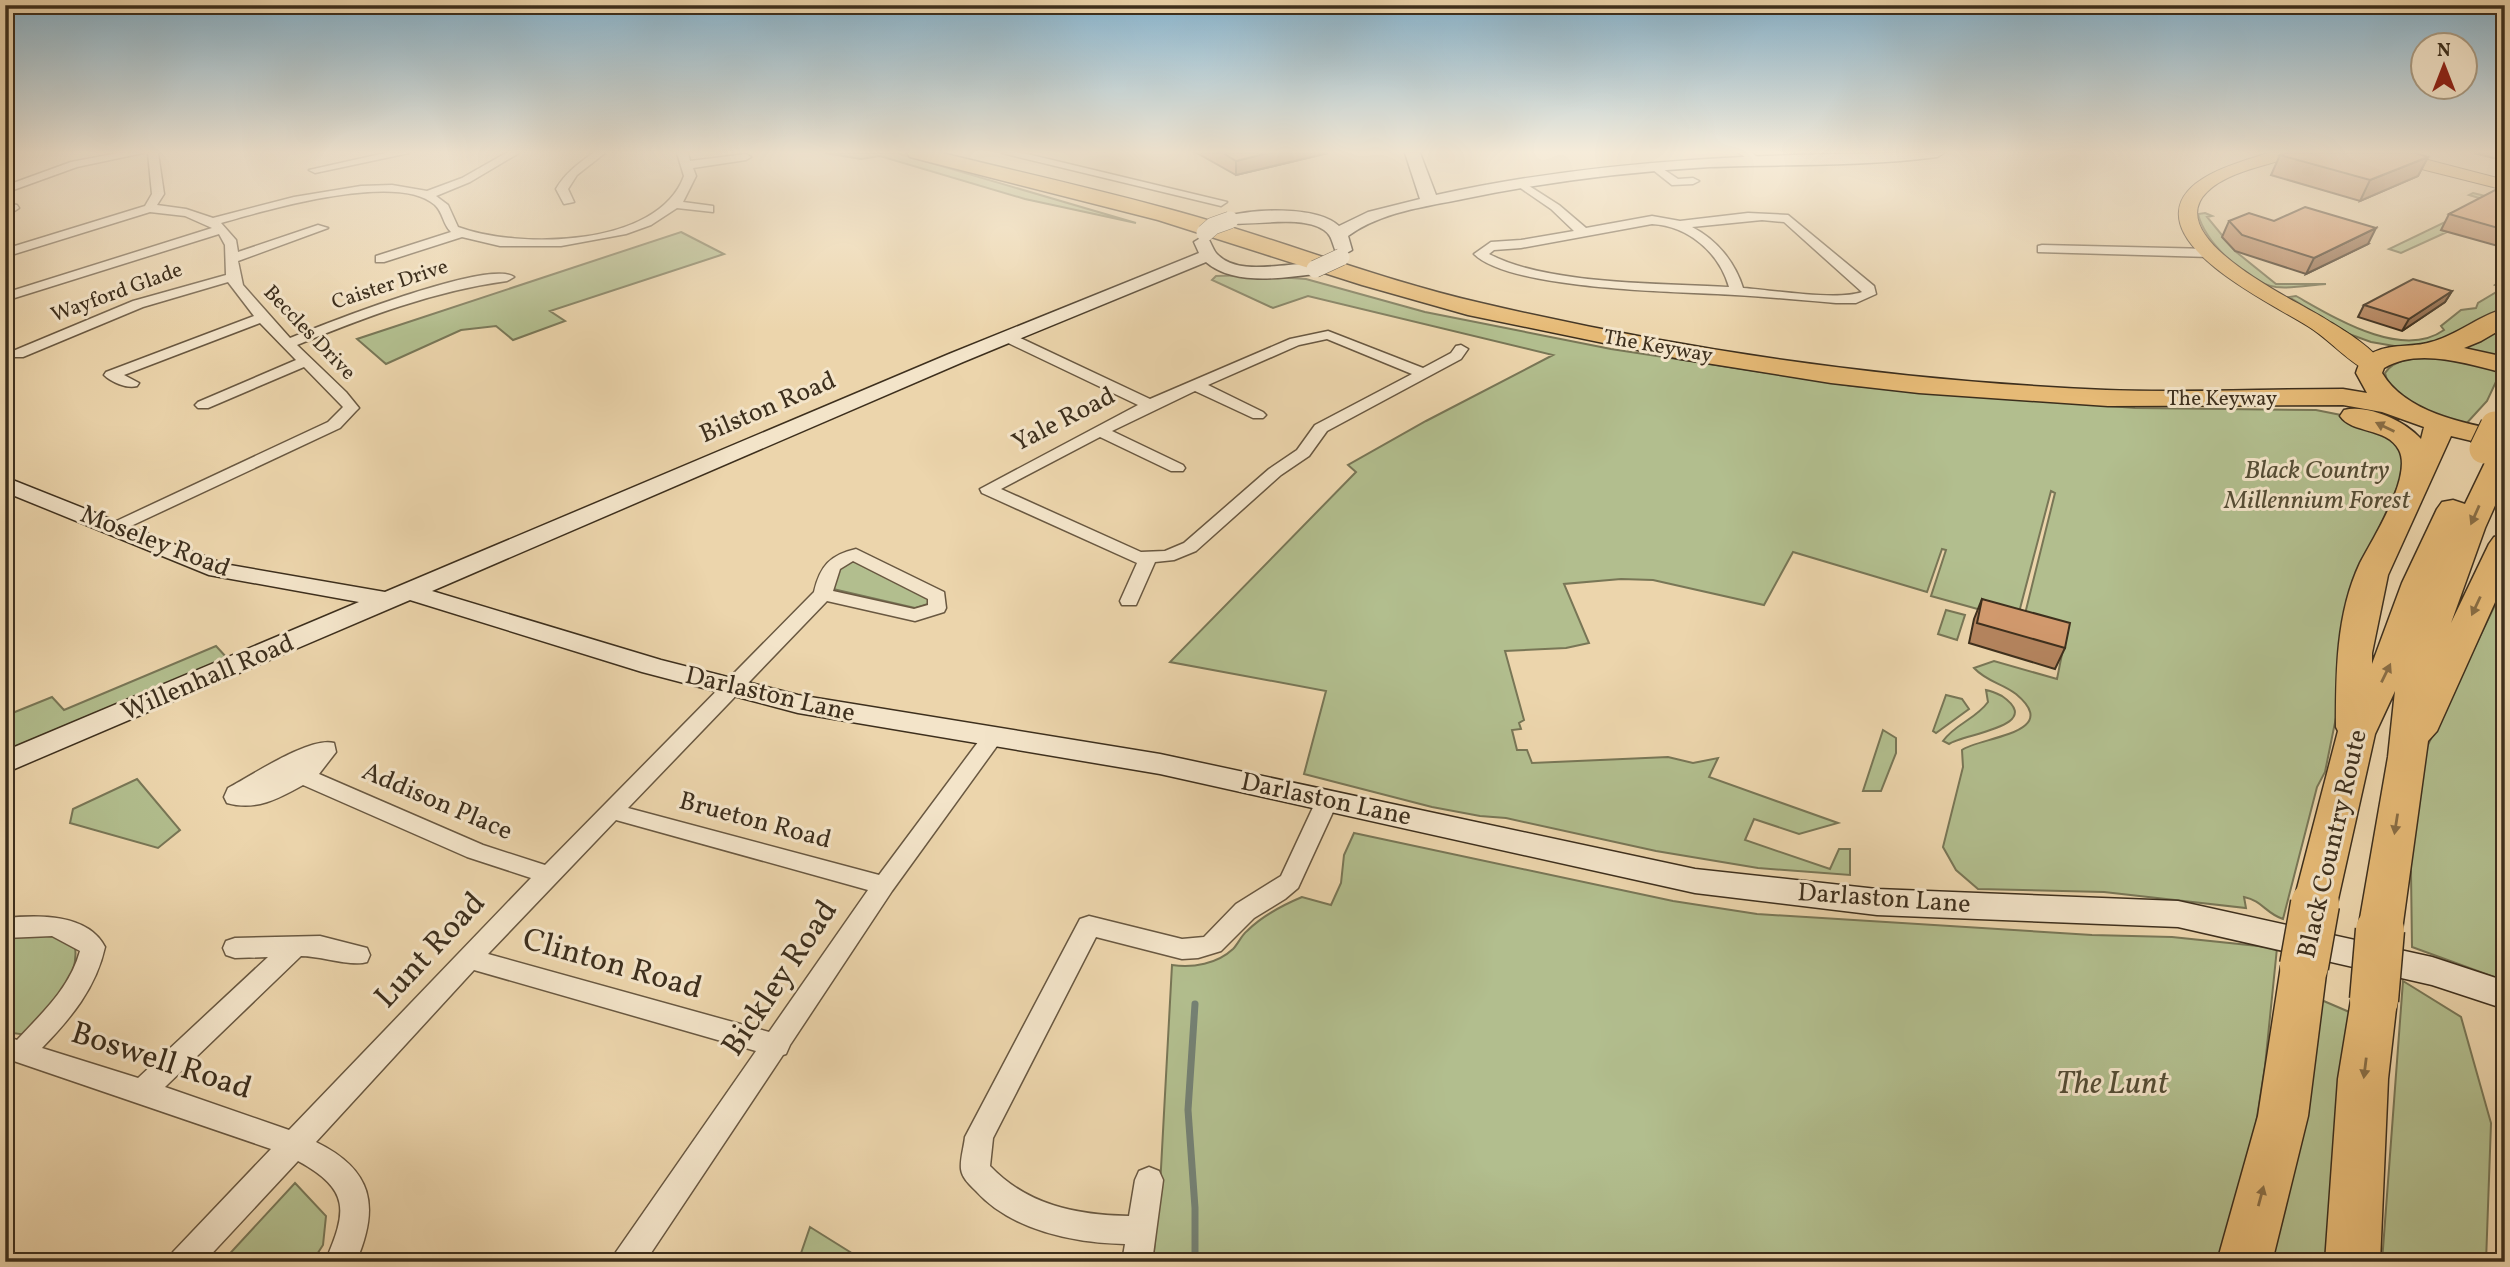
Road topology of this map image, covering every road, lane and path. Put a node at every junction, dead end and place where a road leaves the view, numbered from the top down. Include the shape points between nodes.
1 (136, 212) edge
2 (180, 212) edge
3 (250, 212) edge
4 (446, 212) edge
5 (663, 212) edge
6 (1120, 212) edge
7 (1155, 212) edge
8 (1211, 212) edge
9 (1343, 212) edge
10 (1389, 212) edge
11 (1560, 212) edge
12 (2187, 212) edge
13 (1289, 216) junction
14 (1237, 219) junction
15 (217, 225) junction
16 (1679, 225) junction
17 (321, 228) dead end
18 (1582, 231) junction
19 (461, 233) junction
20 (1204, 244) junction
21 (1341, 246) junction
22 (2042, 249) dead end
23 (5, 253) edge
24 (2210, 253) junction
25 (234, 258) junction
26 (380, 259) dead end
27 (1315, 269) joint
28 (1289, 271) junction
29 (1252, 272) junction
30 (510, 276) dead end
31 (233, 277) junction
32 (1151, 281) junction
33 (1737, 291) junction
34 (5, 297) edge
35 (2505, 316) edge
36 (261, 318) junction
37 (2315, 322) junction
38 (1345, 323) dead end
39 (1328, 335) junction
40 (1007, 337) junction
41 (289, 344) junction
42 (1461, 349) dead end
43 (2413, 352) junction
44 (11, 353) edge
45 (306, 361) junction
46 (35, 362) dead end
47 (2505, 365) edge
48 (1815, 367) junction
49 (2371, 372) junction
50 (1424, 374) junction
51 (132, 383) dead end
52 (1197, 386) junction
53 (2108, 398) junction
54 (203, 405) dead end
55 (1150, 405) junction
56 (1258, 415) dead end
57 (2427, 418) junction
58 (1099, 431) junction
59 (2499, 438) edge
60 (1177, 468) dead end
61 (2414, 480) junction
62 (5, 484) edge
63 (116, 528) junction
64 (2505, 544) edge
65 (1148, 558) junction
66 (822, 594) junction
67 (400, 596) junction
68 (1129, 601) dead end
69 (730, 688) junction
70 (2356, 734) junction
71 (993, 735) junction
72 (2407, 757) junction
73 (5, 763) edge
74 (303, 776) dead end
75 (1327, 801) junction
76 (611, 811) junction
77 (551, 876) junction
78 (884, 884) junction
79 (5, 928) edge
80 (2256, 930) joint
81 (297, 945) junction
82 (235, 948) dead end
83 (358, 955) dead end
84 (469, 959) junction
85 (2505, 995) edge
86 (777, 1046) junction
87 (13, 1050) edge
88 (144, 1090) junction
89 (294, 1144) junction
90 (1149, 1180) dead end
91 (1139, 1230) junction
92 (184, 1262) edge
93 (340, 1262) edge
94 (627, 1262) edge
95 (1136, 1262) edge
96 (2244, 1262) edge
97 (2352, 1262) edge

1 - 23 street
2 - 15 street
3 - 15 street
4 - 19 street via 449,223
5 - 19 street via 632,227 568,241 520,244
6 - 20 highway
7 - 48 highway, The Keyway via 1477,310 1681,352
8 - 14 highway
9 - 13 main road
10 - 21 main road via 1350,225
11 - 18 street
12 - 24 main road via 2197,239
13 - 14 main road
13 - 21 main road via 1326,224
14 - 20 main road, Bilston Road, bridge via 1213,226
15 - 25 street, Beccles Drive via 230,239
15 - 34 street
16 - 18 street via 1660,220
16 - 33 street via 1700,238 1728,267
16 - 33 street via 1788,219 1870,292 1856,299 1836,299
17 - 25 street
18 - 33 street via 1491,246 1480,254 1517,269 1581,279
19 - 26 street
20 - 29 main road via 1213,263
20 - 32 main road, Bilston Road
21 - 27 main road, bridge
21 - 48 highway via 1459,284 1568,312
22 - 24 street
24 - 37 main road via 2244,280
25 - 31 street, Beccles Drive
27 - 28 main road
28 - 29 main road, Bilston Road
28 - 48 highway via 1402,303 1587,342
29 - 32 main road, Bilston Road via 1195,273
30 - 41 street, Caister Drive via 409,296
31 - 36 street, Beccles Drive
31 - 44 street, Wayford Glade via 138,304
32 - 40 main road, Bilston Road
35 - 43 highway, The Keyway via 2448,347
36 - 41 street, Beccles Drive
36 - 51 street via 111,375
37 - 43 main road via 2364,344
37 - 49 main road
38 - 39 street, Yale Road
39 - 50 street
39 - 52 street, Yale Road via 1295,342
40 - 55 street
40 - 67 main road, Bilston Road
41 - 45 street, Beccles Drive
42 - 50 street, Yale Road
43 - 47 highway
43 - 49 highway, The Keyway via 2383,357
44 - 46 street, Wayford Glade
45 - 54 street
45 - 63 street, Beccles Drive via 349,403 351,408 342,419
48 - 49 highway, The Keyway via 2169,390 2346,386
48 - 53 highway, The Keyway via 1919,385
49 - 57 highway via 2384,394
50 - 65 street, Yale Road via 1321,428 1303,453 1190,547
52 - 55 street, Yale Road
52 - 56 street
53 - 57 highway, The Keyway via 2343,397 2387,404
61 -> 53 highway via 2416,454 2410,444 2394,431 2354,415 2328,409
55 - 58 street, Yale Road
57 - 59 highway
57 - 61 highway via 2438,426 2438,434
58 - 60 street
58 - 65 street, Yale Road via 988,489 1122,552
70 -> 59 highway, Black Country Route via 2390,664 2446,523
59 -> 72 highway, Black Country Route via 2416,670
61 - 70 highway via 2371,575 2354,653
62 - 63 main road, Moseley Road
63 - 67 main road, Moseley Road via 218,570
64 -> 72 highway
65 - 68 street
66 - 66 street via 830,568 838,559 856,554 939,601 937,608 915,615
66 - 69 street, Lunt Road
67 - 69 main road, Darlaston Lane
67 - 73 main road, Willenhall Road
69 - 71 main road, Darlaston Lane via 854,716
69 - 76 street, Lunt Road
96 -> 70 highway, Black Country Route, bridge via 2283,1115 2315,904
71 - 75 main road, Darlaston Lane via 1160,764
71 - 78 street, Bickley Road
72 -> 97 highway, Black Country Route, bridge via 2363,1079
74 - 77 street, Addison Place via 475,851
75 - 80 main road, Darlaston Lane via 1695,881 1877,902 2178,914
75 - 91 street via 1290,882 1245,911 1212,944 1182,949 1089,926 979,1138 975,1170 994,1192 1057,1223 1098,1231
76 - 77 street, Lunt Road
76 - 78 street, Brueton Road
77 - 84 street, Lunt Road
78 - 86 street, Bickley Road
79 - 87 street via 68,929 93,947 75,995
80 - 85 main road via 2432,971
81 - 82 street
81 - 83 street
81 - 88 street
84 - 86 street, Clinton Road
84 - 89 street, Lunt Road
86 - 94 street, Bickley Road
87 - 88 street, Boswell Road
88 - 89 street, Boswell Road
89 - 92 street, Lunt Road
89 - 93 street, Boswell Road via 343,1176 353,1192 355,1232
90 - 91 street
91 - 95 street

